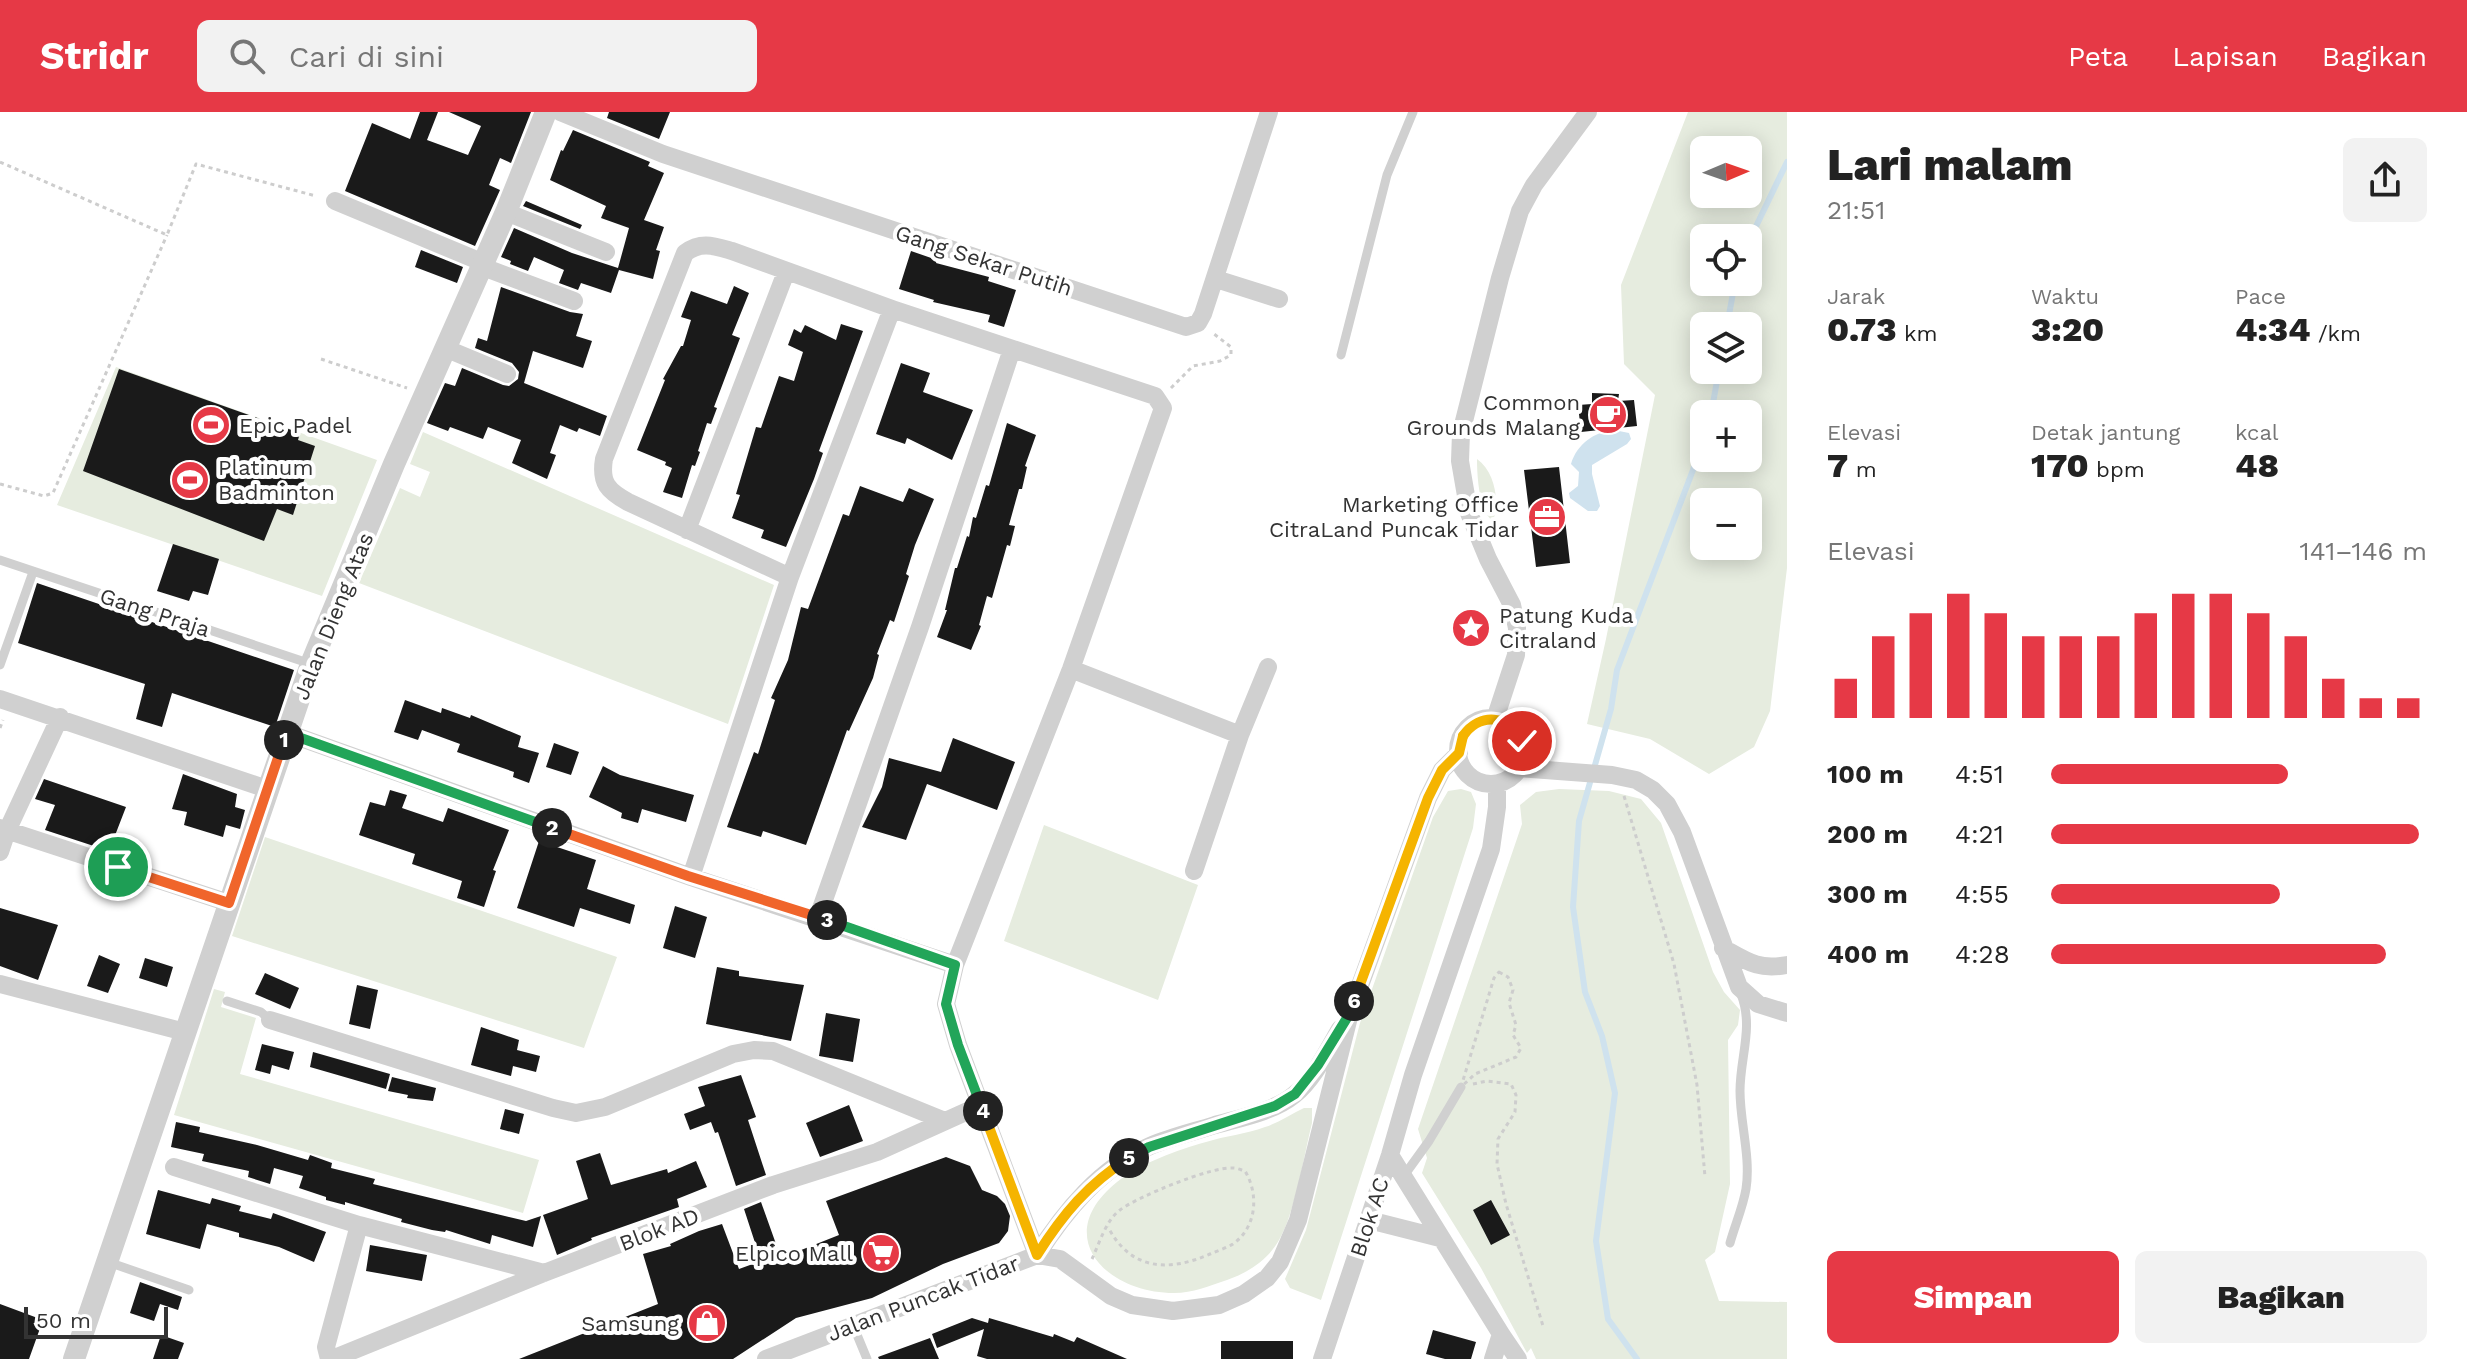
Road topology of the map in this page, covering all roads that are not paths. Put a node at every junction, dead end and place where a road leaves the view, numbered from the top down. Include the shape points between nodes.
1 (546, 112) edge
2 (560, 112) edge
3 (1269, 112) edge
4 (1413, 112) edge
5 (1588, 112) edge
6 (335, 201) road end
7 (506, 212) junction
8 (606, 252) dead end
9 (484, 265) junction
10 (786, 272) junction
11 (1216, 279) junction
12 (1279, 299) dead end
13 (574, 301) dead end
14 (892, 309) junction
15 (447, 349) junction
16 (1012, 349) junction
17 (1341, 355) dead end
18 (507, 374) dead end
19 (687, 530) junction
20 (0, 560) edge
21 (33, 572) junction
22 (790, 577) junction
23 (311, 664) junction
24 (0, 665) edge
25 (1268, 667) dead end
26 (1071, 669) junction
27 (0, 699) edge
28 (60, 717) junction
29 (1495, 719) junction
30 (287, 733) junction
31 (1240, 735) junction
32 (1459, 753) junction
33 (1519, 768) junction
34 (1497, 784) junction
35 (267, 789) junction
36 (4, 829) edge
37 (0, 852) edge
38 (1194, 871) dead end
39 (691, 877) junction
40 (229, 903) junction
41 (818, 917) junction
42 (1723, 948) junction
43 (955, 965) junction
44 (1787, 965) edge
45 (0, 984) edge
46 (1739, 987) junction
47 (227, 1001) dead end
48 (1350, 1013) junction
49 (1787, 1013) edge
50 (270, 1020) joint
51 (185, 1032) junction
52 (1461, 1087) road end
53 (1295, 1094) junction
54 (981, 1105) junction
55 (1327, 1107) junction
56 (945, 1121) junction
57 (1390, 1155) junction
58 (174, 1167) dead end
59 (1403, 1177) junction
60 (1369, 1220) junction
61 (359, 1225) junction
62 (1440, 1238) junction
63 (1730, 1243) dead end
64 (1037, 1255) junction
65 (108, 1262) junction
66 (544, 1273) junction
67 (189, 1290) dead end
68 (853, 1324) junction
69 (1501, 1334) junction
70 (74, 1359) edge
71 (331, 1359) edge
72 (766, 1359) edge
73 (867, 1359) edge
74 (1322, 1359) edge
75 (1493, 1359) edge
76 (1518, 1359) edge

1 - 7 street, Jalan Dieng Atas
2 - 11 street, Gang Sekar Putih via 663,154 1186,327 1198,323
3 - 11 street
4 - 17 lane via 1387,175
5 - 29 street via 1520,211 1461,433 1469,513 1512,605 1517,628 1516,655
6 - 9 street
7 - 8 street
7 - 9 street, Jalan Dieng Atas
9 - 13 street
9 - 15 street, Jalan Dieng Atas
10 - 14 street
10 - 19 street
10 - 19 street via 707,245 685,253 604,459 606,488
11 - 12 street
14 - 16 street
14 - 22 street
15 - 18 street
15 - 23 street, Jalan Dieng Atas
16 - 26 street via 1155,396 1163,408
16 - 41 street
19 - 22 street
20 - 21 lane, Gang Praja
21 - 23 lane, Gang Praja
21 - 24 lane
22 - 39 street
23 - 30 street, Jalan Dieng Atas
25 - 31 street
26 - 31 street
26 - 43 street
27 - 28 street
28 - 35 street
28 - 36 street
29 - 32 street via 1469,727
29 - 33 street via 1511,726 1522,741
30 - 35 street, Jalan Dieng Atas
30 - 39 street
31 - 38 street
32 - 34 street via 1471,777
32 - 48 street, Jalan Puncak Tidar via 1442,770 1428,798
33 - 34 street
33 - 42 street via 1615,776 1653,790 1682,832
34 - 57 street, Blok AC via 1491,849
35 - 40 street, Jalan Dieng Atas
36 - 37 street
36 - 40 street
39 - 41 street
40 - 51 street, Jalan Dieng Atas
41 - 43 street
42 - 44 street via 1753,966
42 - 46 street
43 - 54 street via 946,1004
45 - 51 street
46 - 49 street via 1758,1004
46 - 63 lane via 1748,1022 1740,1093 1746,1188
47 - 50 lane
48 - 53 street, Jalan Puncak Tidar
48 - 55 street, Jalan Puncak Tidar
50 - 56 street via 576,1113 605,1107 754,1050 773,1051
51 - 65 street, Jalan Dieng Atas
52 - 59 lane
53 - 55 street
53 - 64 street, Jalan Puncak Tidar via 1125,1160 1062,1216
54 - 56 street, Blok AD
54 - 64 street
55 - 64 street, Jalan Puncak Tidar via 1289,1244 1267,1278 1244,1294 1194,1310 1132,1305 1060,1259
56 - 66 street, Blok AD via 877,1152 773,1185
57 - 59 street
57 - 60 street, Blok AC
58 - 61 street
59 - 62 street
60 - 62 street
60 - 74 street, Blok AC
61 - 66 street
61 - 71 street, Blok AD via 326,1347
62 - 69 street
64 - 68 street, Jalan Puncak Tidar
65 - 67 lane
65 - 70 street, Jalan Dieng Atas
66 - 71 street, Blok AD
68 - 72 street, Jalan Puncak Tidar
68 - 73 lane
69 - 75 street
69 - 76 street

